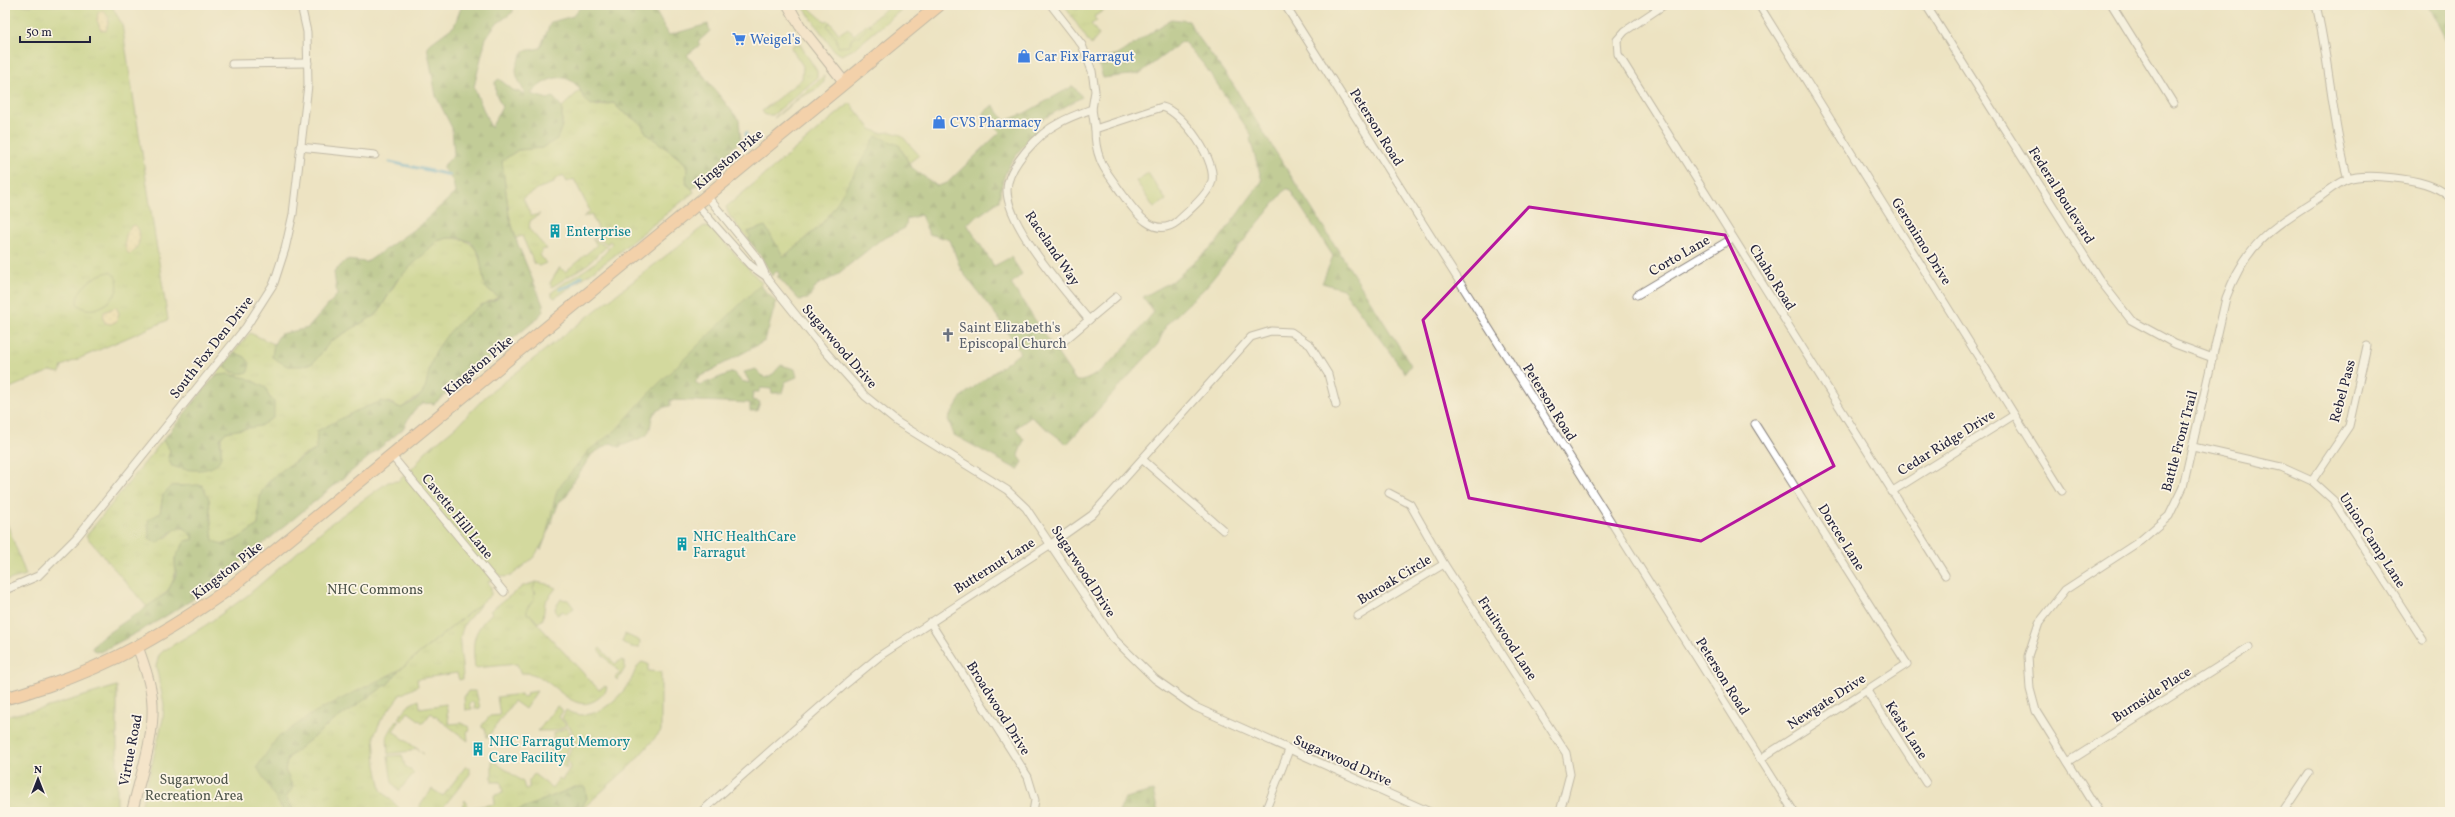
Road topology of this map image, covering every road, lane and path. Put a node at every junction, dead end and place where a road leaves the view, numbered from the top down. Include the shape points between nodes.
1 (301, 5) edge
2 (788, 5) edge
3 (940, 5) edge
4 (1051, 5) edge
5 (1285, 5) edge
6 (1663, 5) edge
7 (1759, 5) edge
8 (1926, 5) edge
9 (2112, 5) edge
10 (2316, 5) edge
11 (308, 63) junction
12 (232, 64) dead end
13 (845, 83) junction
14 (2173, 103) dead end
15 (1092, 109) junction
16 (1095, 129) junction
17 (300, 147) junction
18 (375, 155) dead end
19 (2348, 179) junction
20 (708, 196) junction
21 (2450, 198) edge
22 (697, 205) junction
23 (1733, 238) junction
24 (749, 248) junction
25 (741, 255) junction
26 (766, 277) junction
27 (1637, 294) dead end
28 (1116, 296) dead end
29 (1089, 320) junction
30 (1059, 345) dead end
31 (2367, 346) dead end
32 (2213, 358) junction
33 (1336, 405) dead end
34 (2014, 415) junction
35 (1755, 424) dead end
36 (2193, 447) junction
37 (392, 456) junction
38 (1143, 460) junction
39 (2312, 481) junction
40 (2062, 491) dead end
41 (1891, 492) junction
42 (1389, 493) dead end
43 (1223, 530) dead end
44 (1051, 544) junction
45 (1444, 564) junction
46 (1945, 575) dead end
47 (5, 590) edge
48 (504, 592) dead end
49 (1358, 616) dead end
50 (930, 622) junction
51 (2423, 640) dead end
52 (2248, 647) dead end
53 (138, 648) junction
54 (1907, 664) joint
55 (1867, 690) junction
56 (5, 698) edge
57 (1289, 750) junction
58 (1760, 759) junction
59 (2068, 762) junction
60 (2309, 773) dead end
61 (1926, 783) dead end
62 (132, 812) edge
63 (701, 812) edge
64 (1033, 812) edge
65 (1265, 812) edge
66 (1430, 812) edge
67 (1560, 812) edge
68 (1794, 812) edge
69 (2099, 812) edge
70 (2283, 812) edge

1 - 11 street, South Fox Den Drive via 307,32
2 - 13 street via 800,26
3 - 13 main road, Kingston Pike
4 - 15 street via 1082,45 1088,59 1095,84
5 - 58 street, Peterson Road
6 - 23 street, Chaho Road via 1625,31 1617,40 1618,54
7 - 34 street, Geronimo Drive
8 - 32 street, Federal Boulevard via 2099,279 2131,320 2175,344
9 - 14 street
10 - 19 street via 2322,30 2338,144
11 - 12 street
11 - 17 street, South Fox Den Drive via 308,86
13 - 20 main road, Kingston Pike
15 - 16 street
15 - 29 street, Raceland Way via 1058,123 1024,152 1009,178 1007,189 1008,200 1018,225
16 - 16 street via 1095,143 1100,161 1132,208 1146,223 1158,228 1174,225 1211,185 1213,174 1206,156 1180,116 1168,108 1154,108
17 - 18 street
17 - 47 street, South Fox Den Drive via 293,214 285,248 274,283 260,307 76,538 38,576
19 - 21 street, Battle Front Trail via 2382,177 2417,181
19 - 32 street, Battle Front Trail via 2292,214 2264,236 2248,253 2236,272 2226,298
20 - 22 main road, Kingston Pike
20 - 24 street, Sugarwood Drive
22 - 25 street, Sugarwood Drive
22 - 37 main road, Kingston Pike
23 - 27 street, Corto Lane
23 - 41 street, Chaho Road
24 - 25 street
24 - 26 street, Sugarwood Drive via 758,259
25 - 26 street, Sugarwood Drive
26 - 44 street, Sugarwood Drive via 865,396 897,422 1008,490 1026,508
28 - 29 street
29 - 30 street
31 - 39 street, Rebel Pass via 2348,426
32 - 36 street, Battle Front Trail
33 - 38 street, Butternut Lane via 1328,374 1310,345 1291,332 1271,330 1251,337 1236,351
34 - 40 street, Geronimo Drive
34 - 41 street, Cedar Ridge Drive
35 - 54 street, Dorcee Lane
36 - 39 street, Union Camp Lane via 2281,467
36 - 59 street, Battle Front Trail via 2183,487 2169,516 2140,541 2065,590 2039,623 2028,656 2030,689 2036,711
37 - 48 street, Cavette Hill Lane
37 - 53 main road, Kingston Pike via 230,588 190,617
38 - 43 street
38 - 44 street, Butternut Lane via 1092,515
39 - 51 street, Union Camp Lane via 2333,500
41 - 46 street, Chaho Road
42 - 45 street, Fruitwood Lane via 1410,504
44 - 50 street, Butternut Lane
44 - 57 street, Sugarwood Drive via 1113,638 1155,679 1195,707
45 - 49 street, Buroak Circle
45 - 67 street, Fruitwood Lane via 1566,753 1570,774
50 - 63 street, Butternut Lane via 881,655 847,683
50 - 64 street, Broadwood Drive via 1028,778 1034,800
52 - 59 street, Burnside Place
53 - 56 main road, Kingston Pike via 64,680
53 - 62 street, Virtue Road via 149,682 153,710
54 - 55 street, Newgate Drive
55 - 58 street, Newgate Drive
55 - 61 street, Keats Lane
57 - 65 street
57 - 66 street, Sugarwood Drive
58 - 68 street, Peterson Road
59 - 69 street, Battle Front Trail
60 - 70 street

